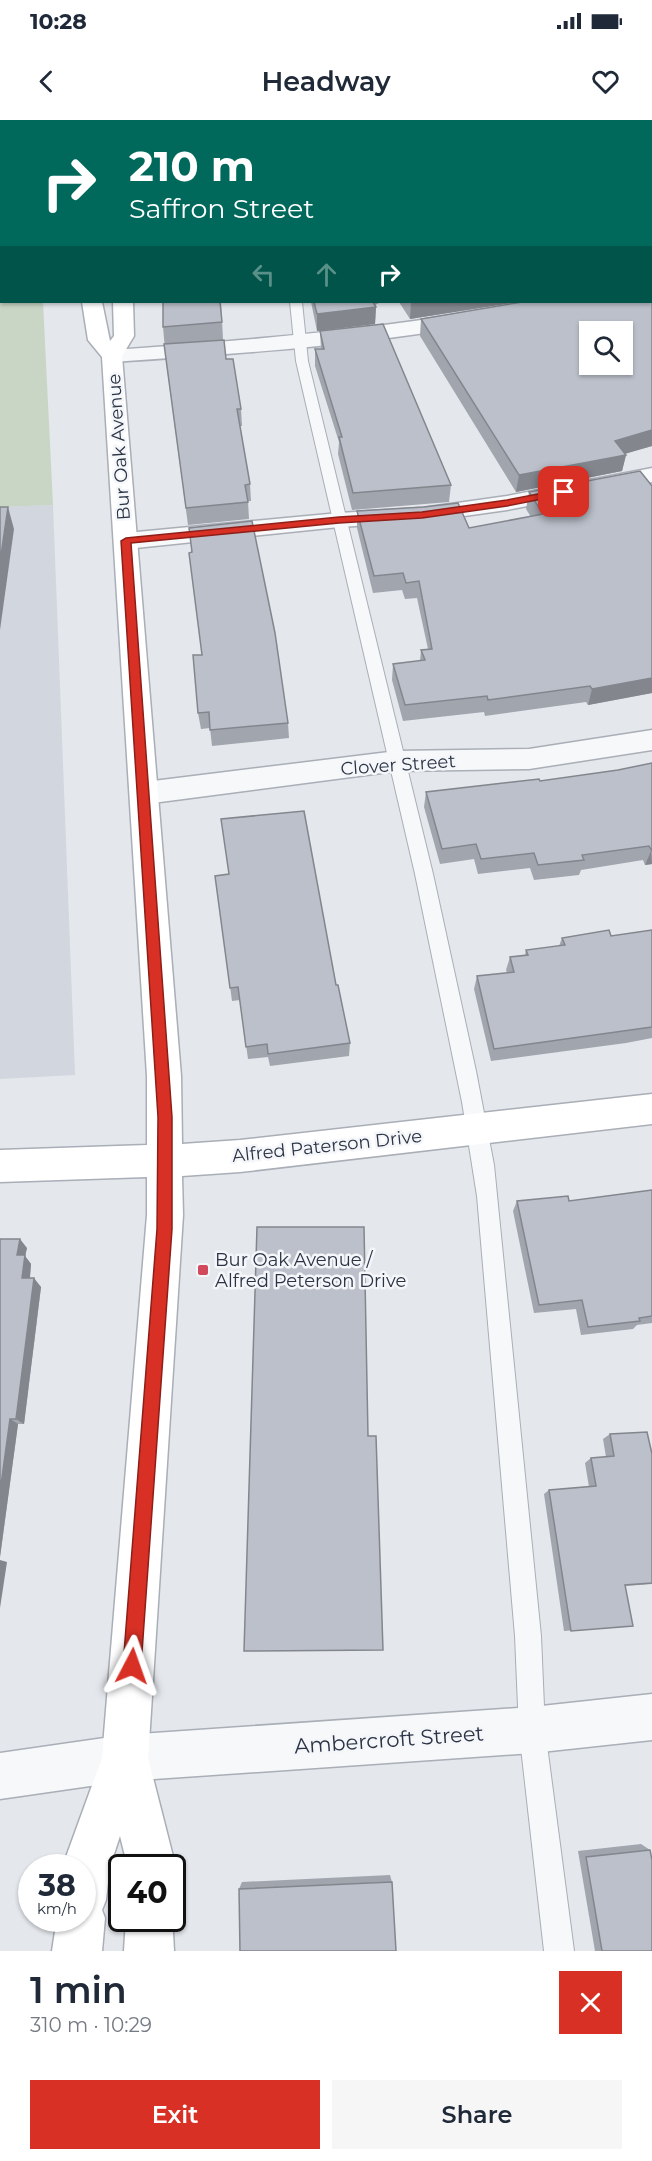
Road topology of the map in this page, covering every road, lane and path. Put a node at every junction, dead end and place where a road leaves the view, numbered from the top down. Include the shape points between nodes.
1 (92, 303) edge
2 (123, 303) edge
3 (296, 303) edge
4 (551, 303) edge
5 (301, 341) junction
6 (112, 356) junction
7 (652, 475) edge
8 (339, 520) junction
9 (126, 541) junction
10 (652, 741) edge
11 (397, 761) junction
12 (145, 793) junction
13 (652, 1109) edge
14 (479, 1130) junction
15 (165, 1161) junction
16 (0, 1166) edge
17 (652, 1718) edge
18 (531, 1730) junction
19 (125, 1758) junction
20 (0, 1776) edge
21 (90, 1854) edge
22 (149, 1854) edge
23 (79, 1932) edge
24 (150, 1932) edge
25 (77, 1951) edge
26 (149, 1951) edge
27 (559, 1951) edge

1 - 6 street, Bur Oak Avenue via 98,340
2 - 6 street, Bur Oak Avenue via 124,336
3 - 5 lane
4 - 5 street via 392,331
5 - 6 street
5 - 8 lane via 302,362
6 - 9 street, Bur Oak Avenue
7 - 8 street via 507,503 422,515
8 - 9 street
8 - 11 lane
9 - 12 street, Bur Oak Avenue
10 - 11 street, Clover Street via 529,759
11 - 12 street, Clover Street
11 - 14 lane
12 - 15 street, Bur Oak Avenue via 164,1076
13 - 14 street, Alfred Paterson Drive
14 - 15 street, Alfred Paterson Drive
14 - 18 lane via 528,1636
15 - 16 street, Alfred Paterson Drive
15 - 19 street, Bur Oak Avenue via 164,1241
17 - 18 street, Ambercroft Street
18 - 19 street, Ambercroft Street
18 - 27 lane
19 - 20 street, Ambercroft Street
19 - 21 street, Bur Oak Avenue
19 - 22 street, Bur Oak Avenue
23 - 25 street
24 - 26 street

